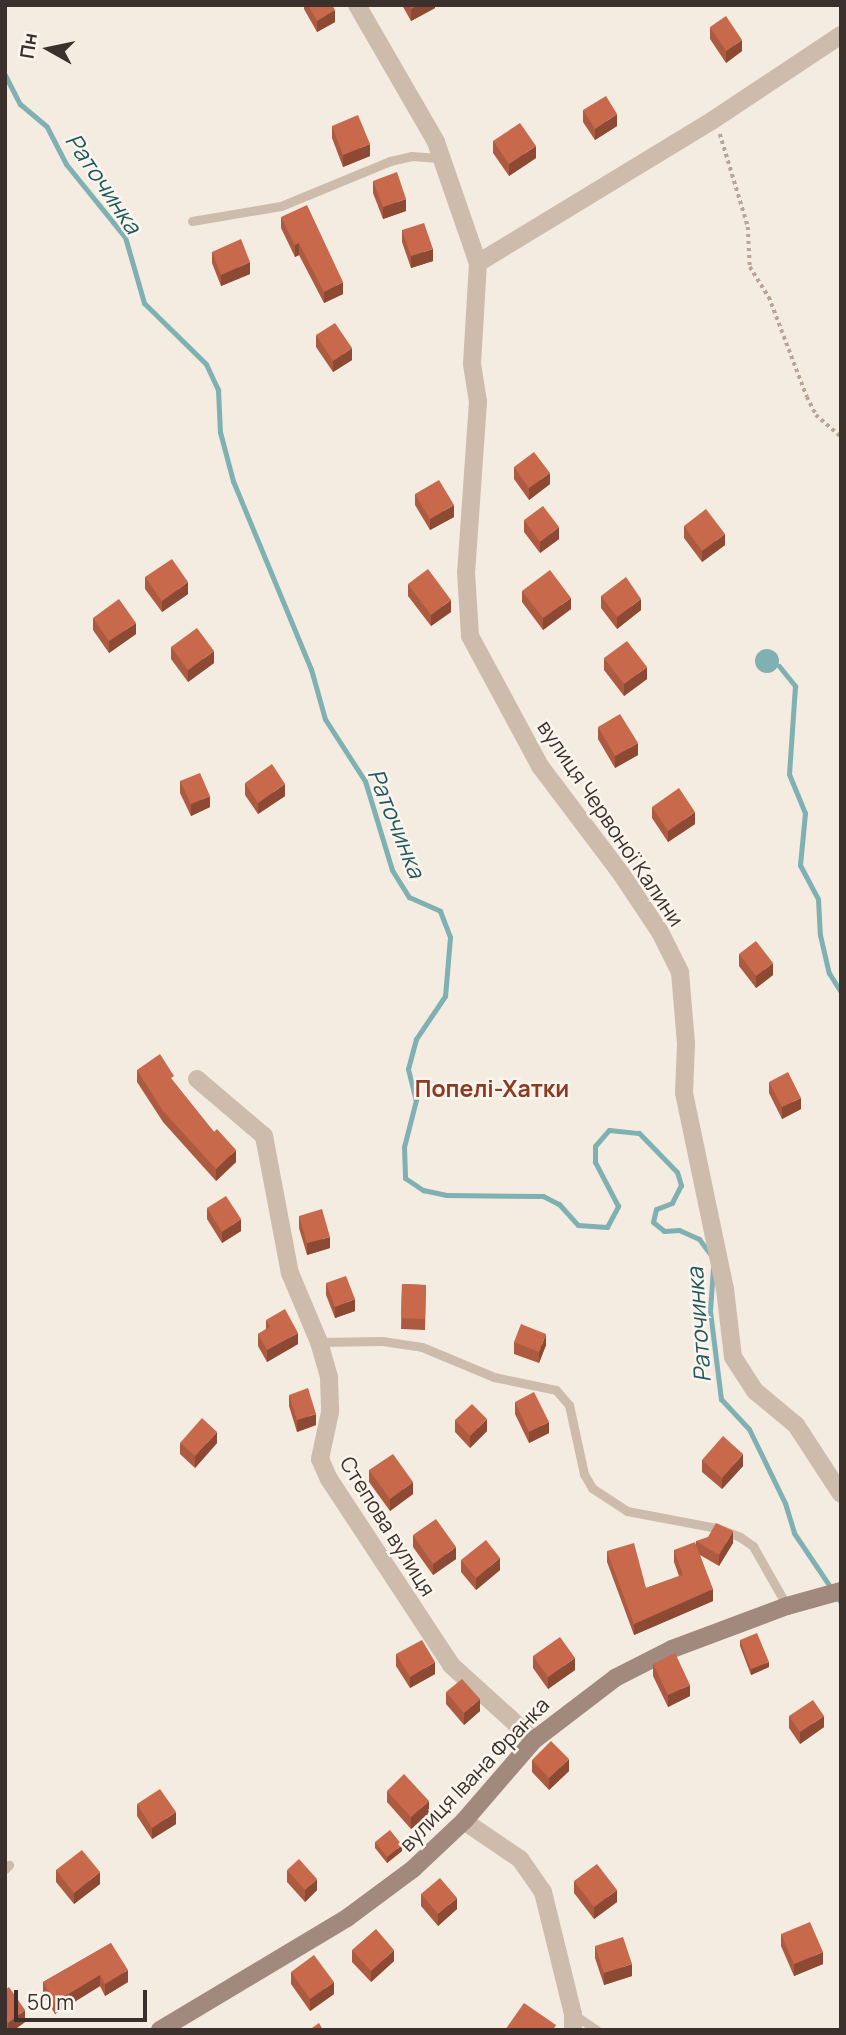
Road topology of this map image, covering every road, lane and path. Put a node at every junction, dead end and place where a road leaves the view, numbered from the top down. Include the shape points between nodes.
1 (357, 5) edge
2 (841, 35) edge
3 (713, 120) junction
4 (442, 158) junction
5 (192, 220) dead end
6 (478, 263) junction
7 (841, 438) edge
8 (197, 1079) dead end
9 (320, 1342) junction
10 (841, 1494) edge
11 (841, 1591) edge
12 (787, 1606) junction
13 (534, 1740) junction
14 (464, 1821) junction
15 (573, 2022) edge
16 (160, 2030) edge
17 (597, 2030) edge

1 - 4 street, вулиця Червоної Калини via 418,105
2 - 3 street
3 - 6 street
3 - 7 path via 743,206 750,267 769,297 816,415
4 - 5 lane via 411,156 281,206
4 - 6 street, вулиця Червоної Калини
6 - 10 street, вулиця Червоної Калини via 472,364 478,402 466,572 470,636 540,766 629,886 680,972 686,1044 684,1093 725,1289 733,1357 755,1391 796,1425
8 - 9 street, Степова вулиця via 264,1136 290,1273
9 - 12 lane via 382,1341 422,1347 494,1377 556,1390 569,1405 584,1474 592,1488 627,1511 717,1528 740,1537 758,1554
9 - 13 street, Степова вулиця via 329,1378 330,1412 320,1459 329,1479 451,1665
11 - 12 main road, вулиця Івана Франка
12 - 13 main road, вулиця Івана Франка via 672,1649 615,1678
13 - 14 main road, вулиця Івана Франка
14 - 15 street via 520,1859 543,1892
14 - 16 main road, вулиця Івана Франка via 413,1869 348,1918
15 - 17 lane

